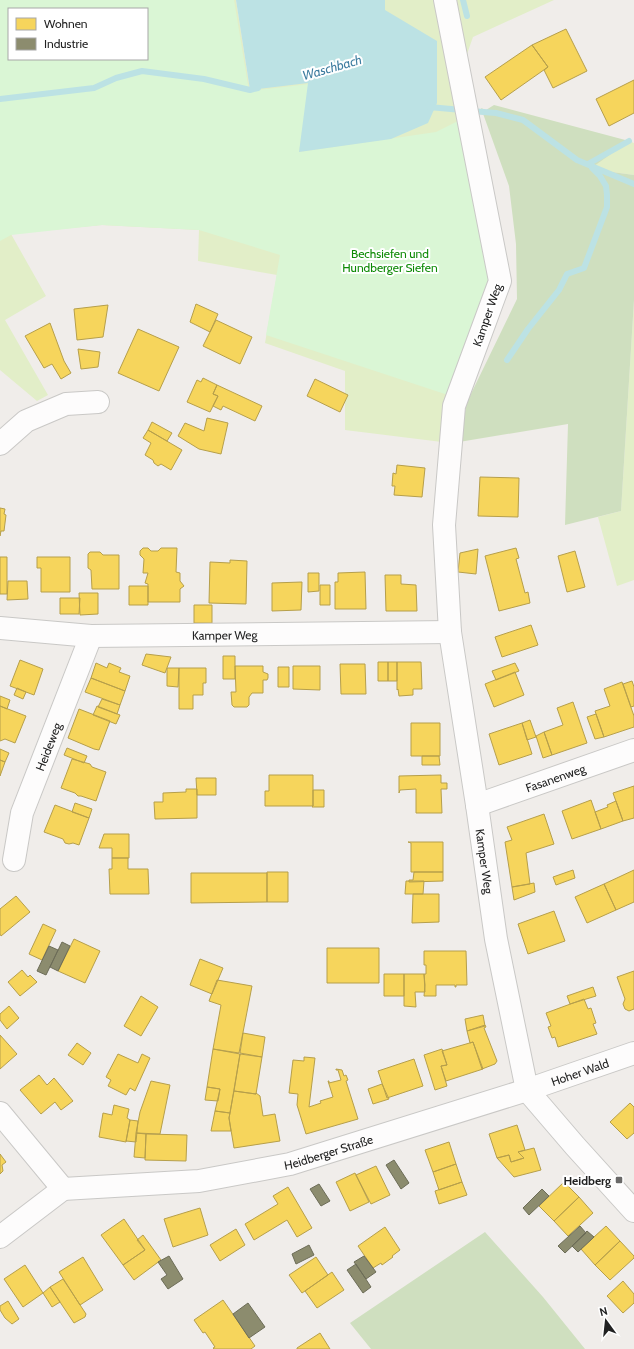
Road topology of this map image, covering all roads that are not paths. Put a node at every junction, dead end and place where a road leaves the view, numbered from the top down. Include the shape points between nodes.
1 (445, 0) edge
2 (98, 402) dead end
3 (0, 444) edge
4 (0, 628) edge
5 (450, 632) junction
6 (91, 636) junction
7 (634, 750) edge
8 (477, 805) junction
9 (14, 860) dead end
10 (634, 1053) edge
11 (527, 1090) junction
12 (0, 1113) edge
13 (63, 1190) junction
14 (634, 1210) edge
15 (0, 1237) edge

1 - 5 street, Kamper Weg via 500,281 454,406 444,525
2 - 3 street via 66,404 26,422
4 - 6 street, Kamper Weg
5 - 6 street, Kamper Weg
5 - 8 street, Kamper Weg
6 - 9 street, Heideweg via 22,813
7 - 8 street, Fasanenweg
8 - 11 street, Kamper Weg via 496,939
10 - 11 street, Hoher Wald
11 - 13 street, Heidberger Straße via 290,1164 200,1180
11 - 14 street via 574,1146
12 - 13 street
13 - 15 street

